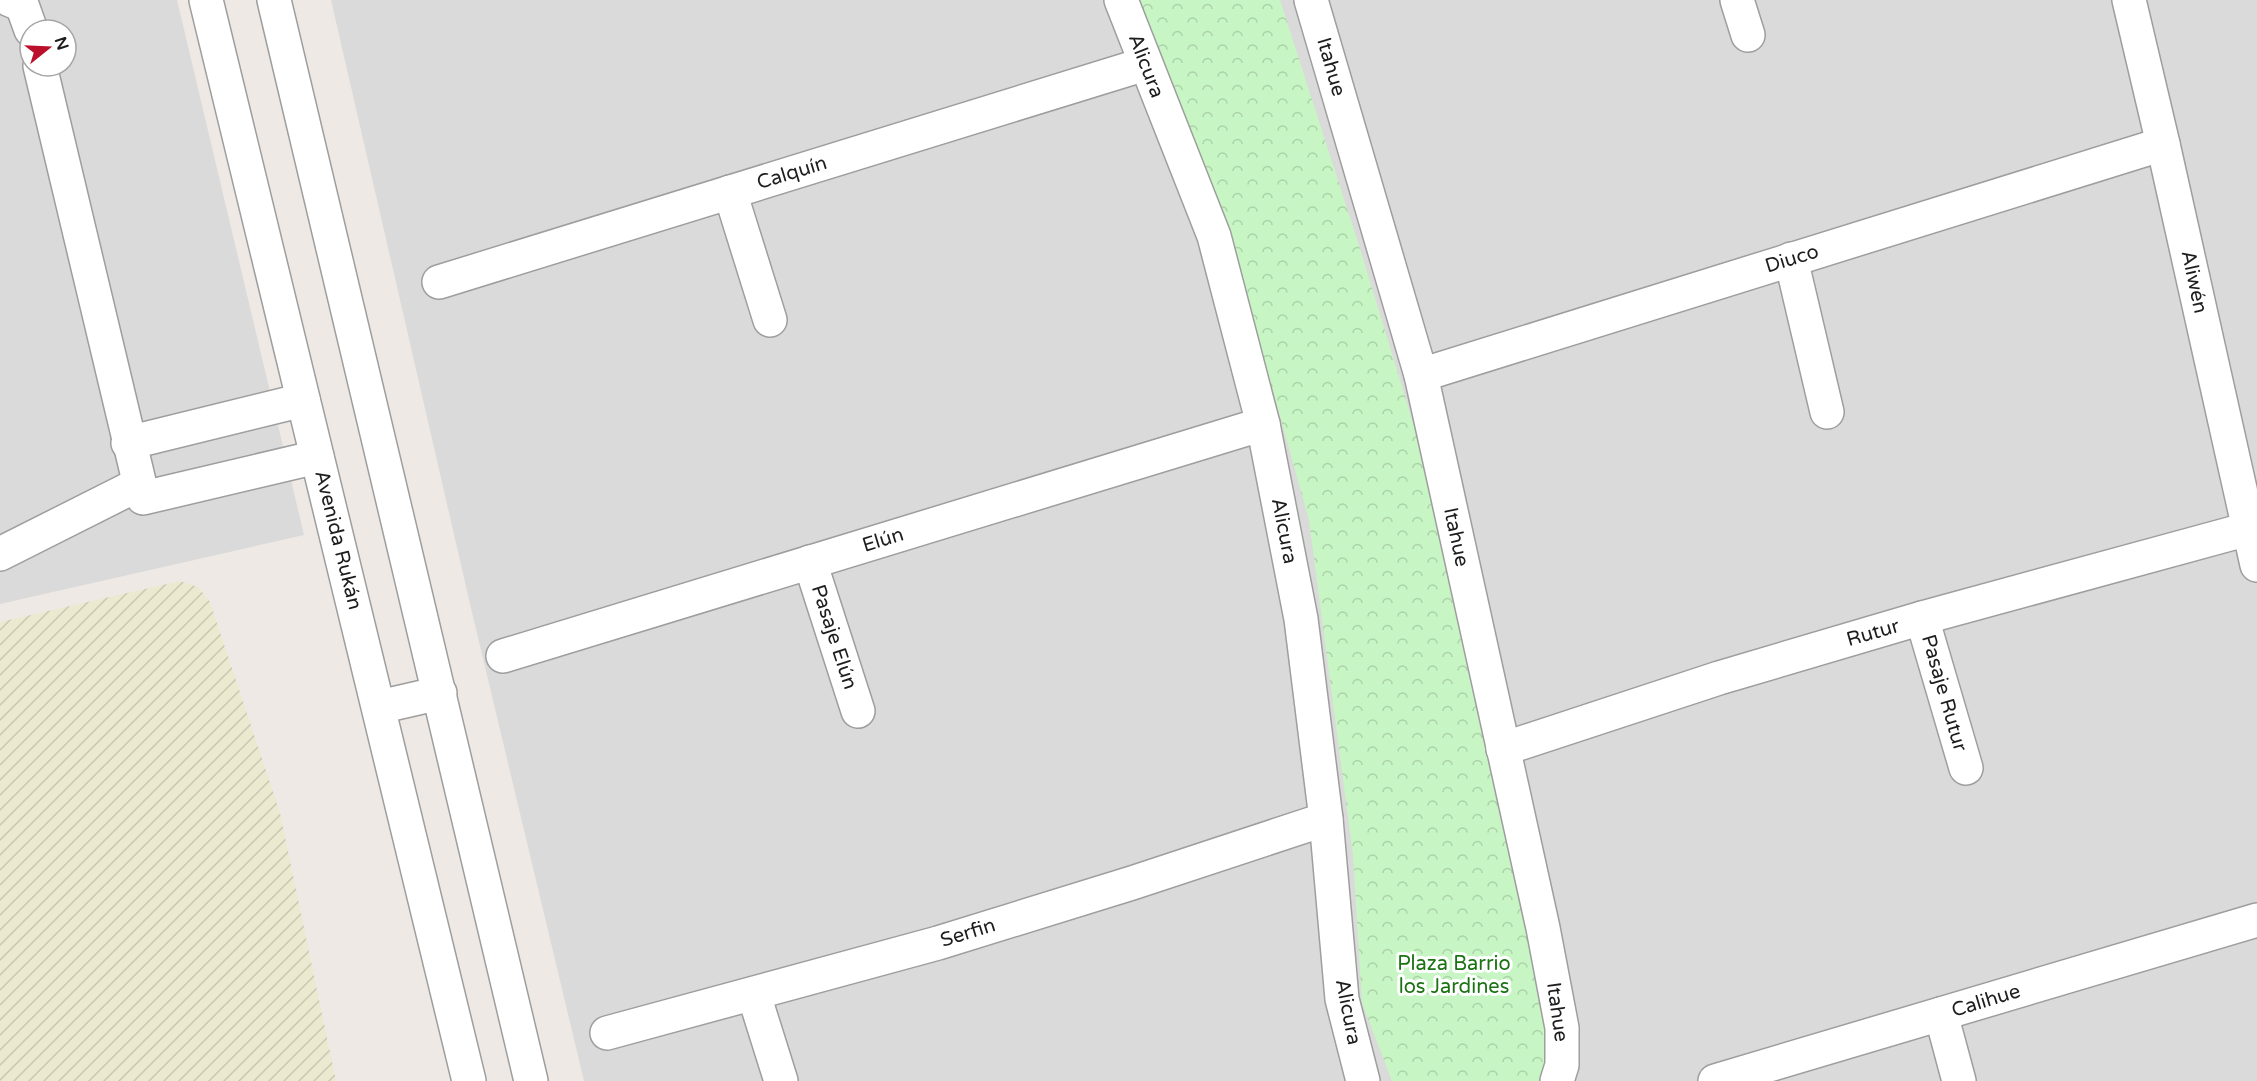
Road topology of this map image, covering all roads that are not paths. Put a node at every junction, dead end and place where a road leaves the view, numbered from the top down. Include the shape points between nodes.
1 (10, 0) edge
2 (206, 0) edge
3 (274, 0) edge
4 (1121, 0) edge
5 (1311, 0) edge
6 (1737, 0) edge
7 (2129, 0) edge
8 (27, 18) edge
9 (1748, 35) dead end
10 (1145, 64) junction
11 (43, 78) edge
12 (2163, 144) junction
13 (730, 192) junction
14 (1791, 259) junction
15 (439, 282) dead end
16 (770, 320) dead end
17 (1421, 375) junction
18 (303, 400) junction
19 (1827, 412) dead end
20 (1263, 424) junction
21 (128, 442) junction
22 (317, 457) junction
23 (141, 491) junction
24 (2248, 529) junction
25 (0, 554) edge
26 (810, 562) junction
27 (2257, 565) edge
28 (1922, 618) junction
29 (502, 656) dead end
30 (440, 693) junction
31 (379, 707) junction
32 (858, 711) dead end
33 (1503, 749) junction
34 (1966, 768) dead end
35 (1326, 819) junction
36 (2257, 920) edge
37 (754, 995) junction
38 (1941, 1014) junction
39 (607, 1034) dead end
40 (469, 1081) edge
41 (531, 1081) edge
42 (781, 1081) edge
43 (1363, 1081) edge
44 (1557, 1081) edge
45 (1715, 1081) edge
46 (1959, 1081) edge

1 - 8 street via 22,5
2 - 18 street, Avenida Rukán
3 - 30 street
4 - 10 street, Alicura
5 - 17 street, Itahue
6 - 9 street
7 - 12 street, Aliwén
10 - 13 street, Calquín
10 - 20 street, Alicura via 1214,236
11 - 21 street
12 - 14 street, Diuco
12 - 24 street, Aliwén
13 - 15 street, Calquín
13 - 16 street
14 - 17 street, Diuco
14 - 19 street
17 - 33 street, Itahue
18 - 21 street
18 - 22 street, Avenida Rukán
20 - 26 street, Elún
20 - 35 street, Alicura via 1301,620
21 - 23 street
22 - 23 street
22 - 31 street, Avenida Rukán
23 - 25 street
24 - 27 street, Aliwén
24 - 28 street, Rutur
26 - 29 street, Elún
26 - 32 street, Pasaje Elún
28 - 33 street, Rutur via 1719,678
28 - 34 street, Pasaje Rutur
30 - 31 street
30 - 41 street
31 - 40 street, Avenida Rukán
33 - 44 street, Itahue via 1562,1028 1562,1065
35 - 37 street, Serfin via 938,943
35 - 43 street, Alicura via 1342,999
36 - 38 street, Calihue
37 - 39 street, Serfin
37 - 42 street
38 - 45 street, Calihue
38 - 46 street

